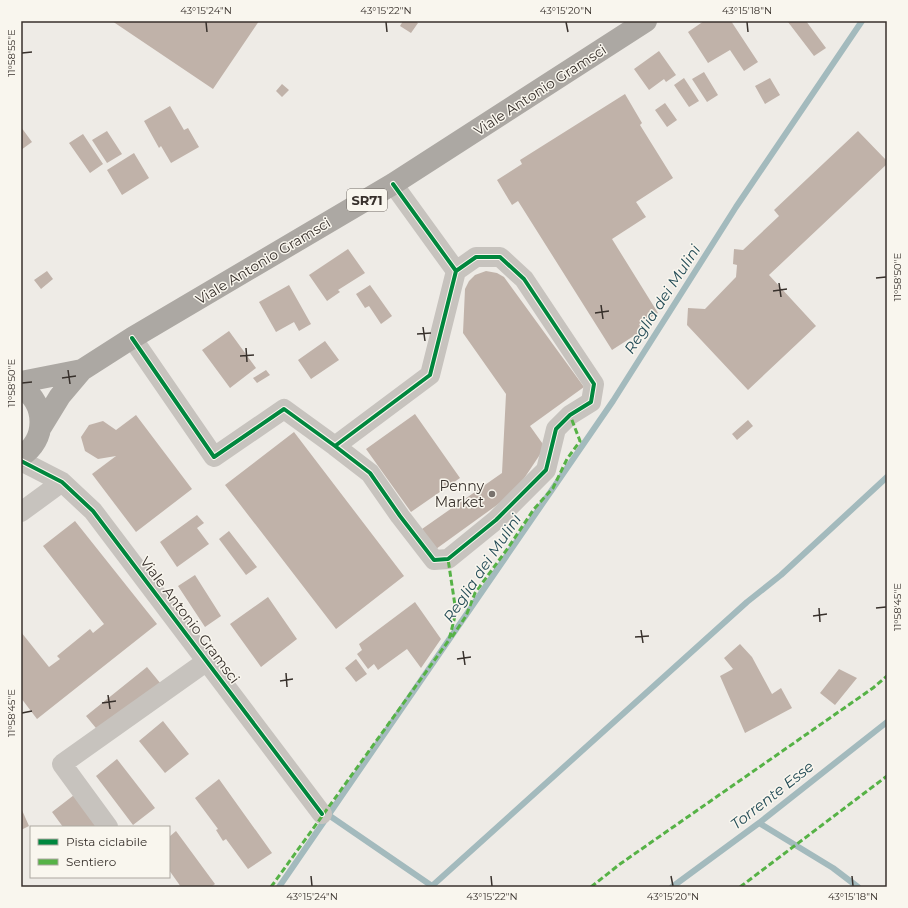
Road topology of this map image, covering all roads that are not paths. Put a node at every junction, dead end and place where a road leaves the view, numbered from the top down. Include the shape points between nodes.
1 (646, 21) edge
2 (393, 184) junction
3 (456, 271) junction
4 (132, 338) junction
5 (82, 370) junction
6 (21, 382) edge
7 (21, 387) edge
8 (33, 441) edge
9 (335, 446) junction
10 (21, 461) edge
11 (58, 479) junction
12 (21, 512) edge
13 (207, 661) junction
14 (322, 814) dead end
15 (107, 826) edge

1 - 2 main road, Viale Antonio Gramsci / SR71
2 - 3 street
2 - 4 main road, Viale Antonio Gramsci / SR71
3 - 9 street via 430,376
3 - 9 street via 476,257 500,257 524,279 594,384 591,402 556,429 546,470 496,520 448,559 434,560 370,473
4 - 5 main road, Viale Antonio Gramsci / SR71
4 - 9 street via 214,457 284,409
5 - 6 main road, Viale Antonio Gramsci / SR71
5 - 8 main road, Viale Antonio Gramsci / SR71 via 60,396
7 - 8 main road, Viale Antonio Gramsci via 31,395 40,415
8 - 11 street, Viale Antonio Gramsci
10 - 11 street, Viale Antonio Gramsci
11 - 12 street
11 - 13 street, Viale Antonio Gramsci via 93,511
13 - 14 street, Viale Antonio Gramsci
13 - 15 street via 62,764

